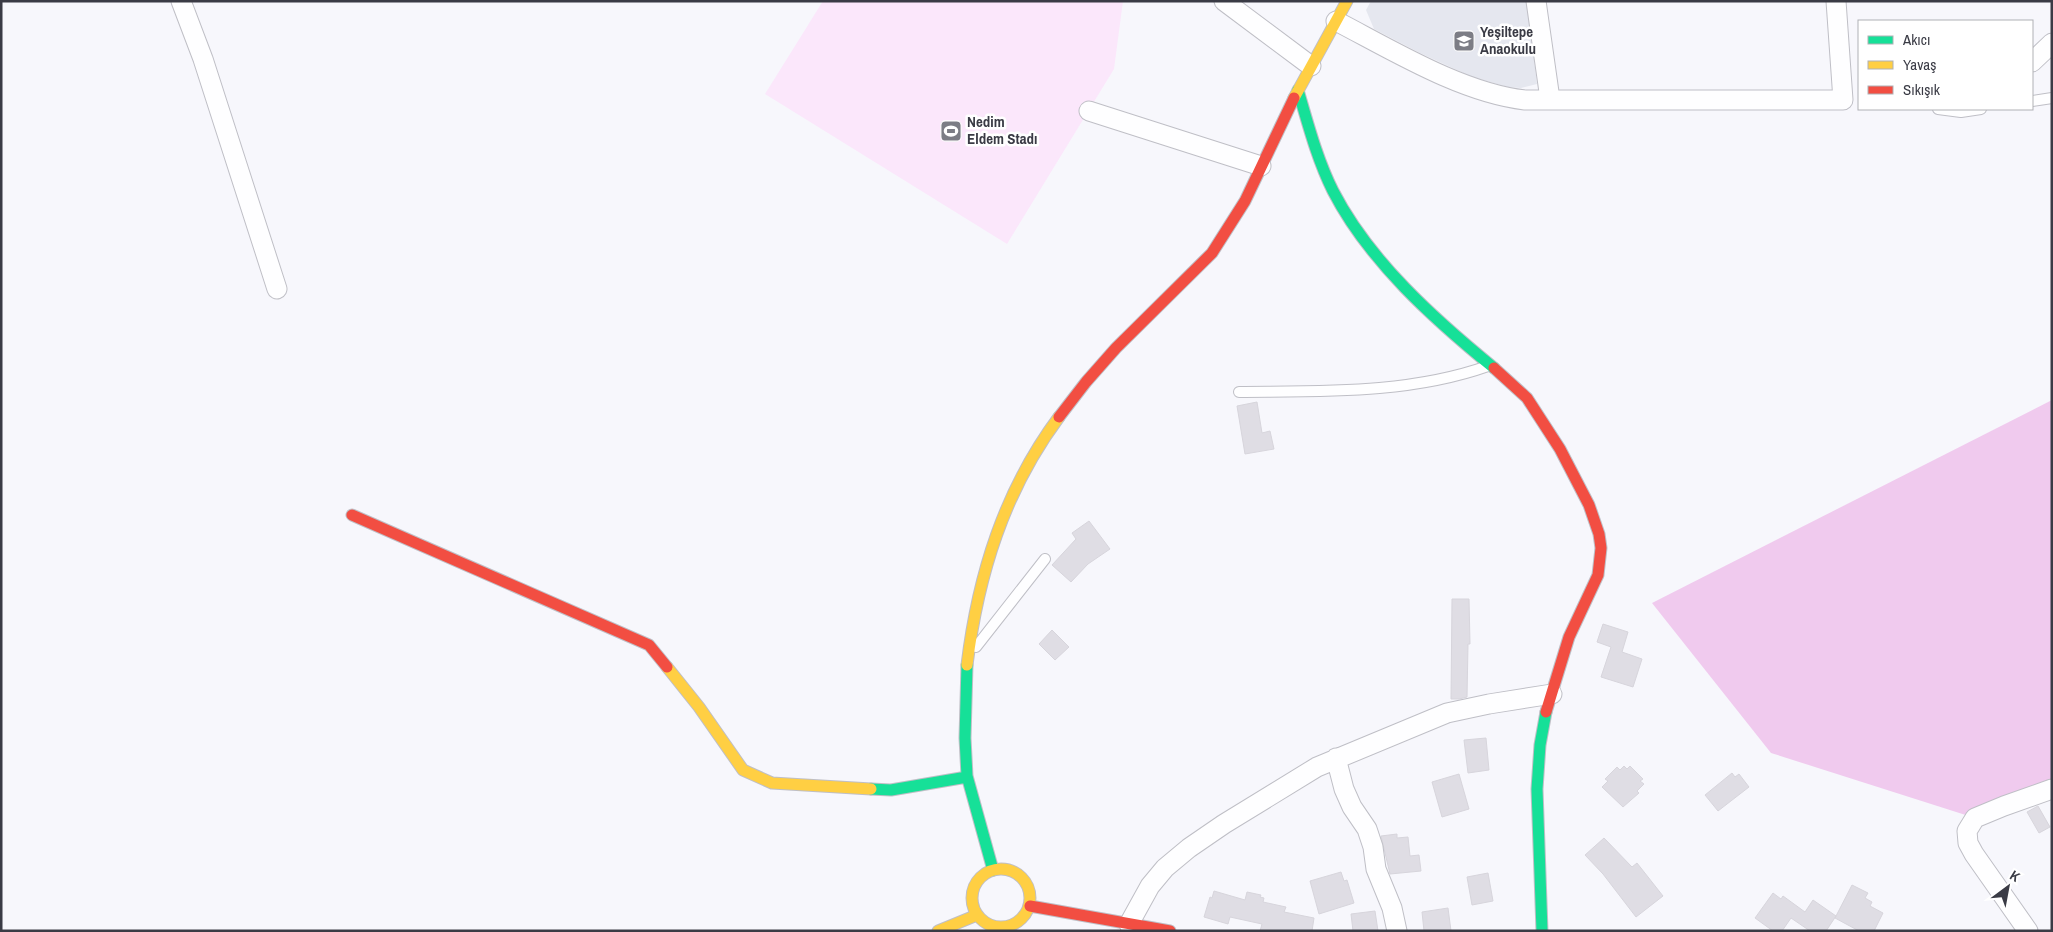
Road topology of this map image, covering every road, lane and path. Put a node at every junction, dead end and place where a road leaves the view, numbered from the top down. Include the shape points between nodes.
1 (181, 1) edge
2 (1224, 1) edge
3 (1347, 1) edge
4 (1536, 1) edge
5 (1836, 1) edge
6 (1336, 20) junction
7 (2052, 43) edge
8 (2033, 61) edge
9 (1311, 66) junction
10 (1298, 90) junction
11 (2052, 98) edge
12 (1550, 99) junction
13 (1851, 101) edge
14 (2033, 101) edge
15 (1089, 110) dead end
16 (1946, 110) edge
17 (1974, 110) edge
18 (1261, 166) junction
19 (277, 289) dead end
20 (1490, 365) junction
21 (1239, 392) dead end
22 (352, 515) dead end
23 (1045, 559) dead end
24 (967, 658) junction
25 (1552, 694) junction
26 (1336, 758) junction
27 (967, 777) junction
28 (2052, 790) edge
29 (993, 870) junction
30 (1030, 906) junction
31 (977, 915) junction
32 (1129, 924) junction
33 (938, 931) edge
34 (1170, 931) edge
35 (1397, 931) edge
36 (1542, 931) edge
37 (2028, 931) edge

1 - 19 street via 203,59
2 - 9 street
3 - 6 street
4 - 12 street
5 - 13 street
6 - 9 street
6 - 12 street via 1473,87 1511,98
7 - 8 street
9 - 10 street
10 - 18 street
10 - 20 street via 1314,147 1350,221 1423,306
11 - 14 lane
12 - 13 street
15 - 18 street
16 - 17 lane
18 - 24 street via 1236,218 1217,246 1086,382 1020,476 985,566
20 - 21 lane via 1465,374 1378,388
20 - 25 street via 1526,398 1552,434 1573,470 1600,537 1598,575 1569,635
22 - 27 street via 649,645 699,707 743,770 764,780 891,790
23 - 24 lane
24 - 27 street
25 - 26 street via 1448,713
25 - 36 street via 1543,728 1536,802
26 - 32 street via 1189,848 1150,886
26 - 35 street via 1344,789 1374,847 1376,869 1392,908
27 - 29 street
28 - 37 street via 1975,818 1967,831 1968,843 1974,854
29 - 30 street via 1002,869 1021,877 1027,885
29 - 31 street via 984,874 973,888 973,906
30 - 31 street via 1011,926 992,926
30 - 32 street
31 - 33 street
32 - 34 street

